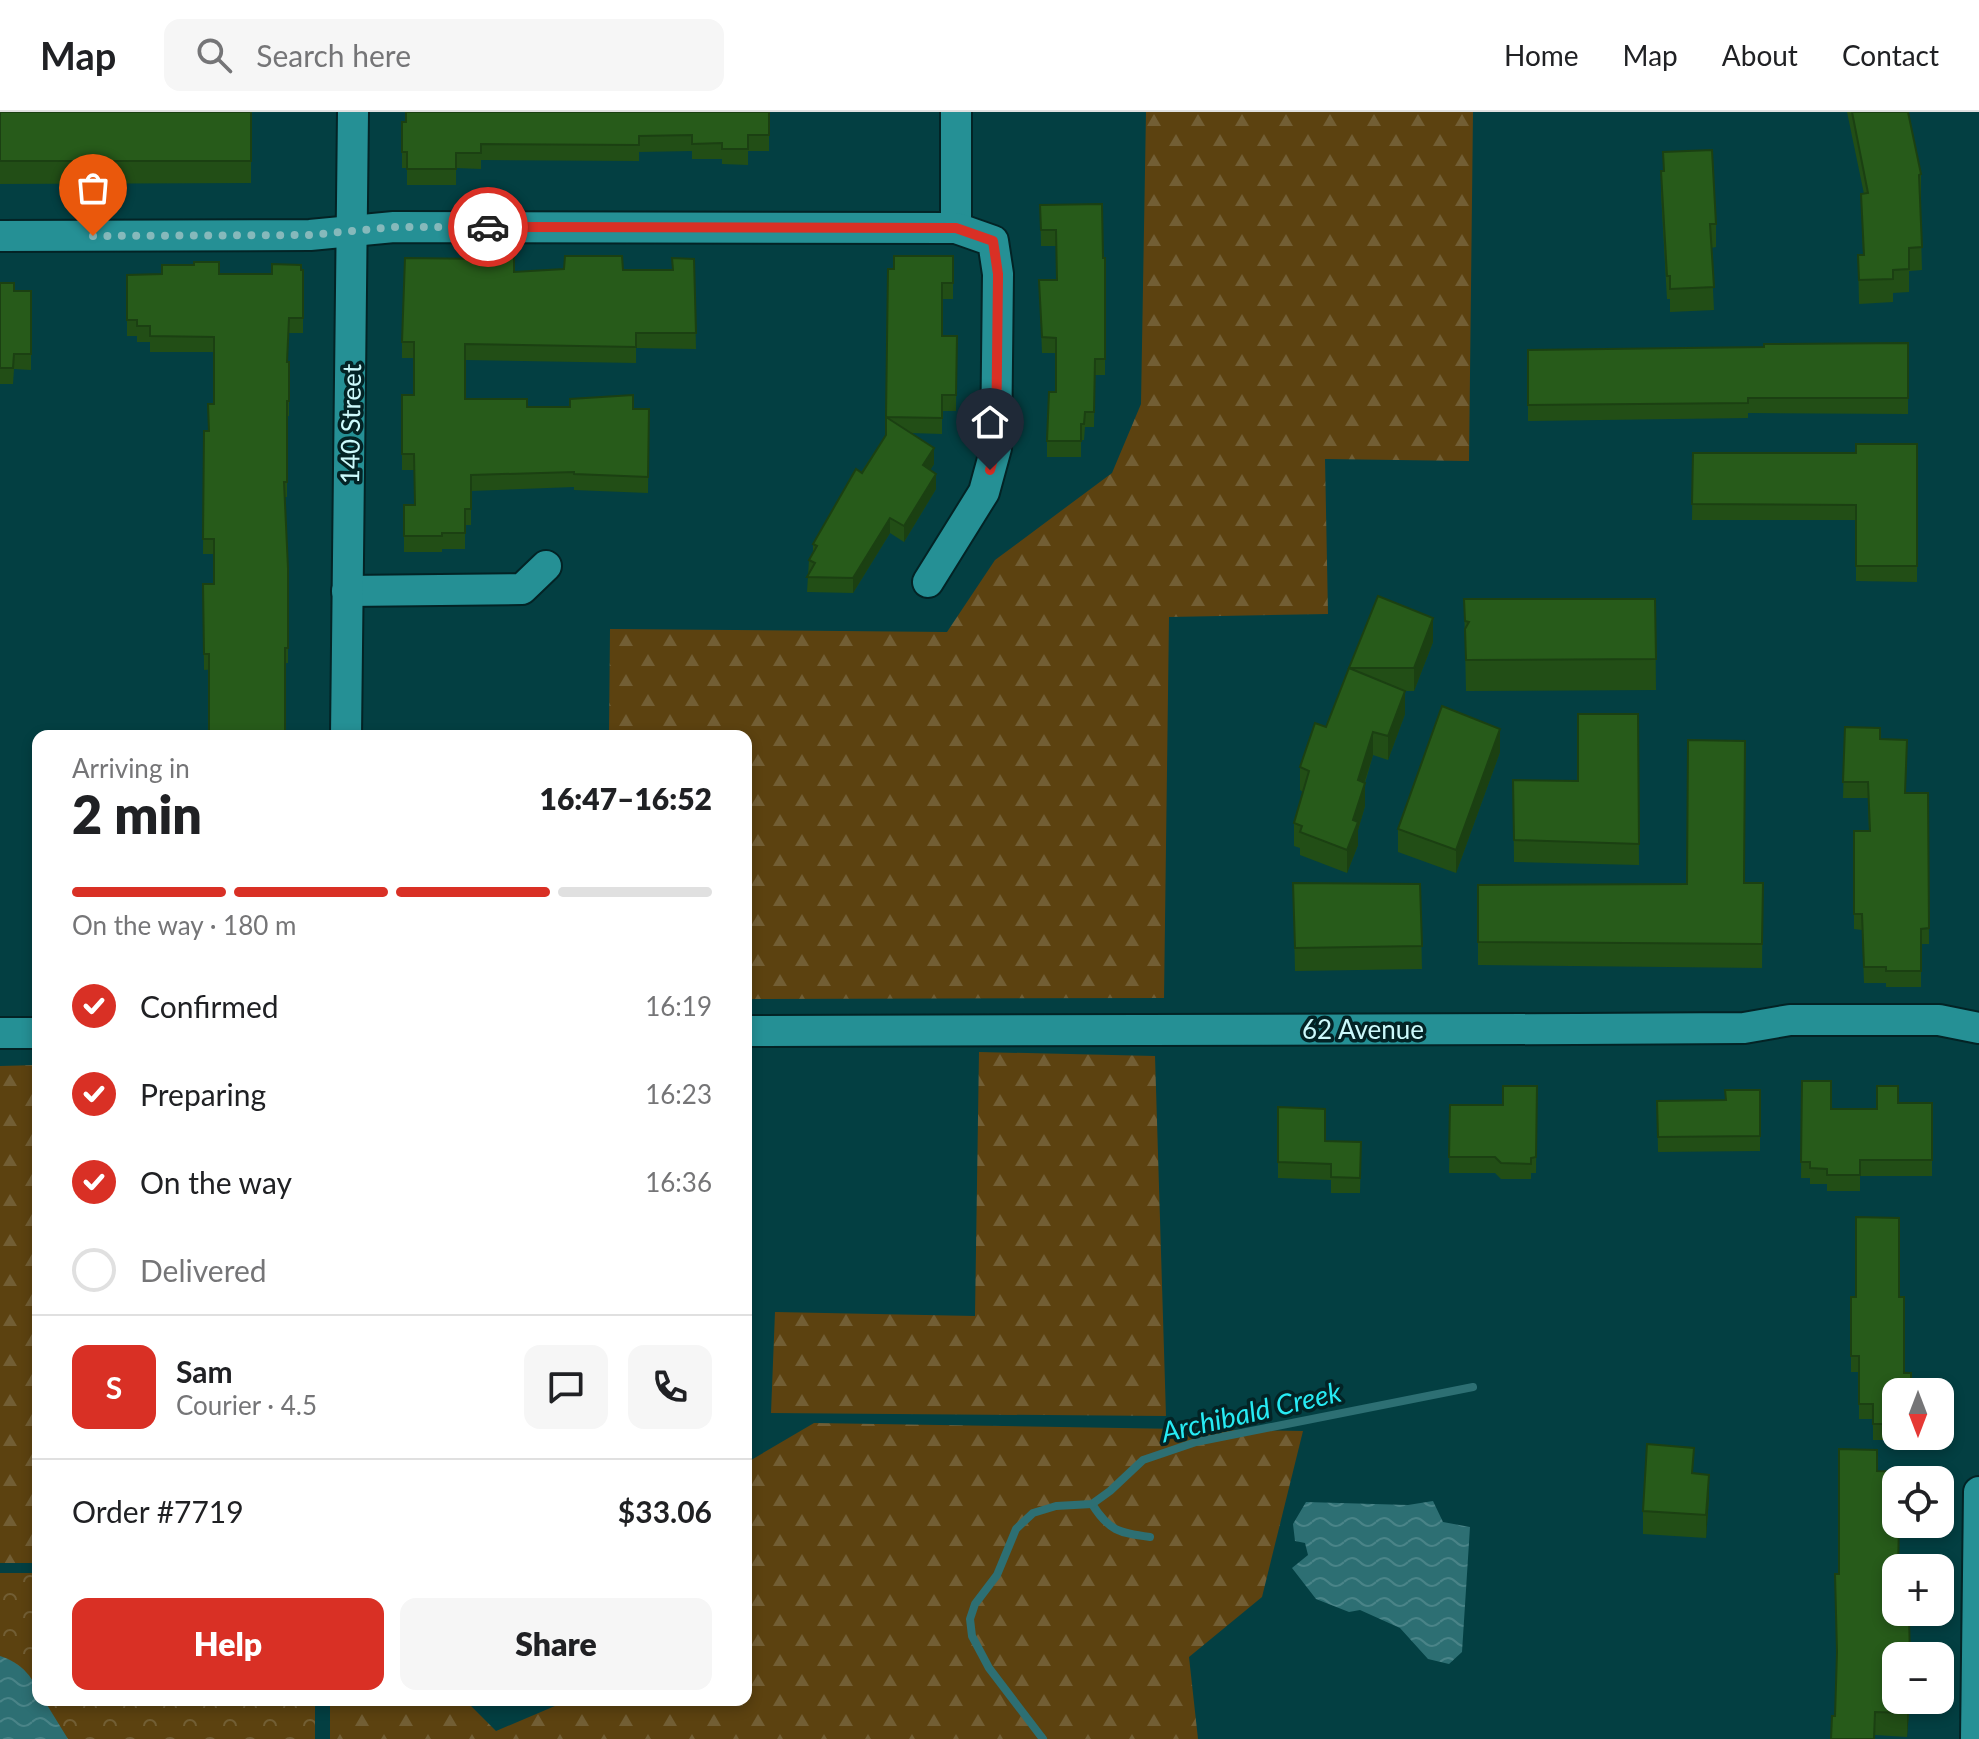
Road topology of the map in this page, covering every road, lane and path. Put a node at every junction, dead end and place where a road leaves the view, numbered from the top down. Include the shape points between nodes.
1 (353, 112) edge
2 (956, 112) edge
3 (956, 228) junction
4 (354, 231) junction
5 (0, 236) edge
6 (546, 566) dead end
7 (928, 582) dead end
8 (347, 591) junction
9 (346, 730) edge
10 (1979, 1028) edge
11 (752, 1031) edge
12 (0, 1033) edge
13 (32, 1033) edge
14 (1979, 1492) edge
15 (1977, 1703) edge
16 (1976, 1739) edge

1 - 4 street, 140 Street
2 - 3 street
3 - 4 street
3 - 7 street via 993,241 998,274 996,448 984,492
4 - 5 street
4 - 8 street, 140 Street
6 - 8 street via 522,589
8 - 9 street, 140 Street
10 - 11 street, 62 Avenue via 1939,1020 1790,1020 1744,1028
12 - 13 street
14 - 15 street
15 - 16 street

